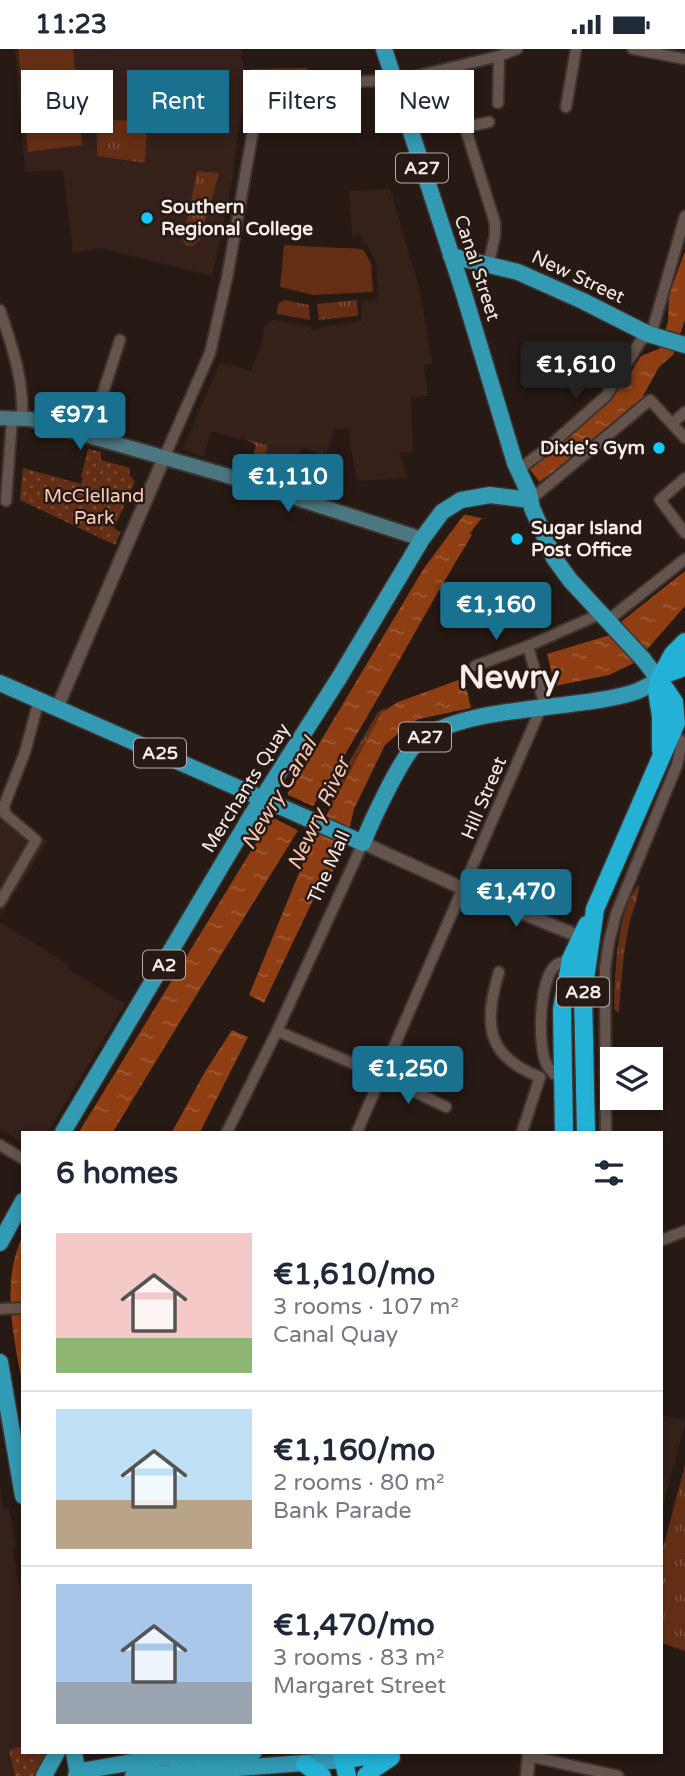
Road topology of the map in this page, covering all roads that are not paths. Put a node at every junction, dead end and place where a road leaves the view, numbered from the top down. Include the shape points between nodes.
1 (384, 49) edge
2 (517, 49) edge
3 (576, 49) edge
4 (633, 49) edge
5 (499, 56) junction
6 (685, 59) edge
7 (391, 70) edge
8 (445, 70) edge
9 (375, 81) edge
10 (498, 103) dead end
11 (566, 107) dead end
12 (489, 122) dead end
13 (474, 125) edge
14 (411, 133) edge
15 (468, 133) edge
16 (685, 216) edge
17 (451, 256) junction
18 (488, 266) junction
19 (0, 310) edge
20 (655, 337) junction
21 (120, 340) dead end
22 (682, 345) edge
23 (685, 412) edge
24 (11, 418) edge
25 (673, 423) junction
26 (89, 436) junction
27 (685, 438) edge
28 (164, 458) junction
29 (516, 473) junction
30 (685, 478) edge
31 (483, 495) junction
32 (526, 497) junction
33 (6, 501) dead end
34 (685, 533) edge
35 (422, 539) junction
36 (685, 559) edge
37 (607, 621) junction
38 (685, 642) edge
39 (528, 646) junction
40 (685, 662) edge
41 (475, 666) dead end
42 (661, 678) junction
43 (0, 683) edge
44 (685, 699) edge
45 (39, 700) junction
46 (543, 705) junction
47 (57, 708) junction
48 (670, 728) junction
49 (270, 801) junction
50 (357, 841) junction
51 (464, 889) junction
52 (0, 902) edge
53 (585, 939) junction
54 (499, 972) dead end
55 (277, 1031) junction
56 (559, 1075) junction
57 (382, 1076) junction
58 (587, 1076) junction
59 (540, 1077) junction
60 (446, 1107) dead end
61 (586, 1130) edge
62 (64, 1131) edge
63 (227, 1131) edge
64 (357, 1131) edge
65 (522, 1131) edge
66 (564, 1131) edge
67 (606, 1131) edge
68 (0, 1145) edge
69 (21, 1158) edge
70 (21, 1205) edge
71 (685, 1231) edge
72 (663, 1240) edge
73 (0, 1243) edge
74 (21, 1308) edge
75 (3, 1309) edge
76 (0, 1362) edge
77 (21, 1484) edge
78 (56, 1754) edge
79 (63, 1754) edge
80 (74, 1754) edge
81 (241, 1754) edge
82 (380, 1754) edge
83 (397, 1754) edge
84 (529, 1754) edge
85 (216, 1758) edge
86 (344, 1763) edge
87 (305, 1764) junction
88 (243, 1772) edge
89 (79, 1774) edge
90 (44, 1776) edge
91 (67, 1776) edge
92 (133, 1776) edge
93 (322, 1776) edge
94 (366, 1776) edge
95 (527, 1776) edge
96 (618, 1776) edge

1 - 7 main road, A27
2 - 5 street
3 - 11 street
4 - 6 street
5 - 8 street
5 - 10 street
9 - 28 street via 276,89 266,93 257,108 210,353
12 - 13 street
14 - 17 main road, Canal Street / A27
15 - 18 street via 495,223
16 - 20 street via 655,321
17 - 18 main road, New Street
17 - 29 main road, Canal Street / A27
18 - 20 main road, New Street via 518,272
19 - 24 street via 23,400
20 - 22 main road, New Street
20 - 29 street via 640,342 606,396
21 - 26 street
23 - 25 street
24 - 26 main road
24 - 33 street
25 - 27 street
25 - 32 street via 650,400
26 - 28 main road
28 - 35 main road
28 - 47 street
29 - 31 main road, Merchants Quay / A2 via 505,486
29 - 32 main road, Canal Street
30 - 34 street via 660,500
31 - 32 main road
31 - 35 main road, Merchants Quay / A2 via 449,506
32 - 37 main road, Canal Street via 555,558
35 - 49 main road, Merchants Quay / A2
36 - 37 street
37 - 39 street
37 - 42 main road, Canal Street
38 - 42 highway
39 - 41 street
39 - 46 street
40 - 42 highway
42 - 46 main road, A27 via 635,692
42 - 48 highway, A28 via 657,691
43 - 45 main road, A25
44 - 48 highway, A28 via 681,715
45 - 47 main road, A25
45 - 52 street via 4,806 5,814 36,840
46 - 50 main road, The Mall / A27 via 431,733 405,757
46 - 51 street, Hill Street
47 - 49 main road, A25
48 - 53 highway, A28
48 - 67 street via 682,742 672,779 616,914 609,942 605,968
49 - 50 main road
49 - 62 main road, Merchants Quay / A2
50 - 51 street
50 - 55 street, The Mall
51 - 53 street
51 - 57 street, Hill Street
53 - 56 highway, A28 via 571,959 562,1009
53 - 58 highway, A28
54 - 59 street via 491,997 491,1032 511,1060
55 - 57 street
55 - 63 street, The Mall
56 - 58 street
56 - 59 street
56 - 66 highway, A28
57 - 60 street
57 - 64 street, Hill Street
58 - 61 highway, A28
59 - 65 street
68 - 69 street
70 - 73 main road
71 - 72 street
74 - 75 street
76 - 77 main road
78 - 90 main road
79 - 91 main road
80 - 89 main road
81 - 85 main road
82 - 86 highway
83 - 94 highway
84 - 95 street
84 - 96 street
85 - 88 main road
85 - 89 main road via 157,1758
85 - 92 main road via 175,1771
86 - 87 main road
87 - 88 main road
87 - 93 highway

